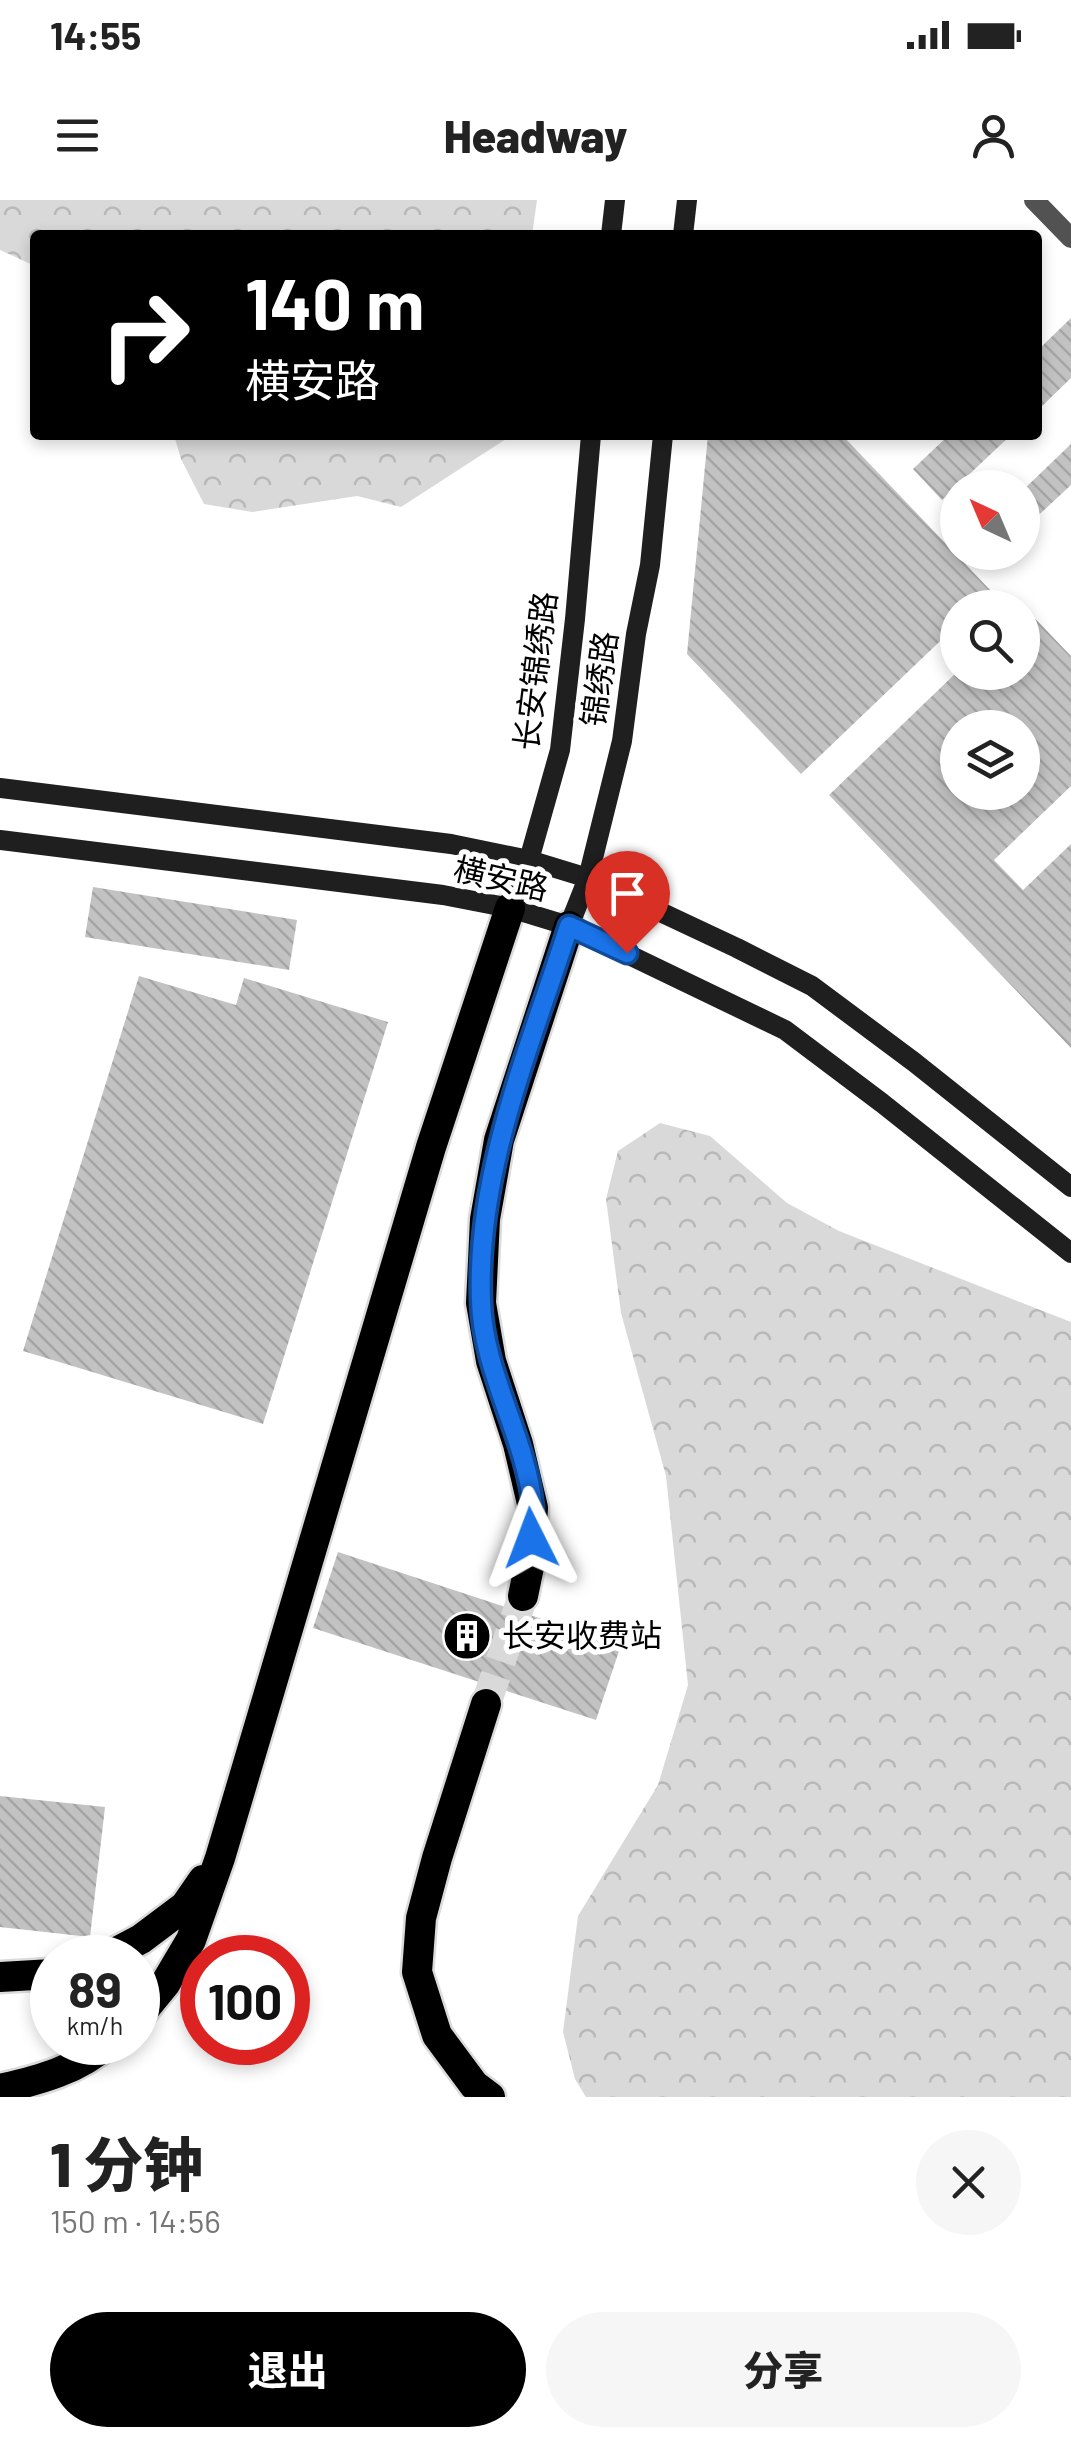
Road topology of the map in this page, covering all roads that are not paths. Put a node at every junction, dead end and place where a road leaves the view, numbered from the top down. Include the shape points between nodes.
1 (615, 200) edge
2 (687, 200) edge
3 (1034, 200) edge
4 (612, 230) edge
5 (684, 230) edge
6 (1071, 238) edge
7 (591, 440) edge
8 (662, 440) edge
9 (0, 788) edge
10 (0, 840) edge
11 (529, 860) junction
12 (588, 878) junction
13 (510, 908) junction
14 (569, 926) junction
15 (1071, 1187) edge
16 (1071, 1254) edge
17 (522, 1596) tunnel mouth
18 (486, 1704) tunnel mouth
19 (220, 1858) junction
20 (145, 1935) edge
21 (30, 1975) edge
22 (0, 1977) edge
23 (160, 1989) edge
24 (73, 2065) edge
25 (0, 2089) edge
26 (490, 2097) edge

1 - 4 main road
2 - 5 main road
3 - 6 street
7 - 11 main road, 长安锦绣路 via 560,750
8 - 12 main road, 锦绣路 via 622,741
9 - 11 main road, 横安路 via 451,844
10 - 13 main road, 横安路 via 443,894
11 - 12 main road, 横安路
11 - 13 main road, 长安锦绣路
12 - 14 main road, 锦绣路
12 - 15 main road, 横安路 via 812,986
13 - 14 main road, 横安路
13 - 19 highway via 426,1166
14 - 16 main road, 横安路 via 785,1030
14 - 17 highway via 499,1140 485,1220 481,1303 533,1508
18 - 26 highway via 420,1918 417,1972 438,2035
19 - 20 highway via 185,1906
19 - 23 highway via 191,1940
21 - 22 highway
24 - 25 highway

